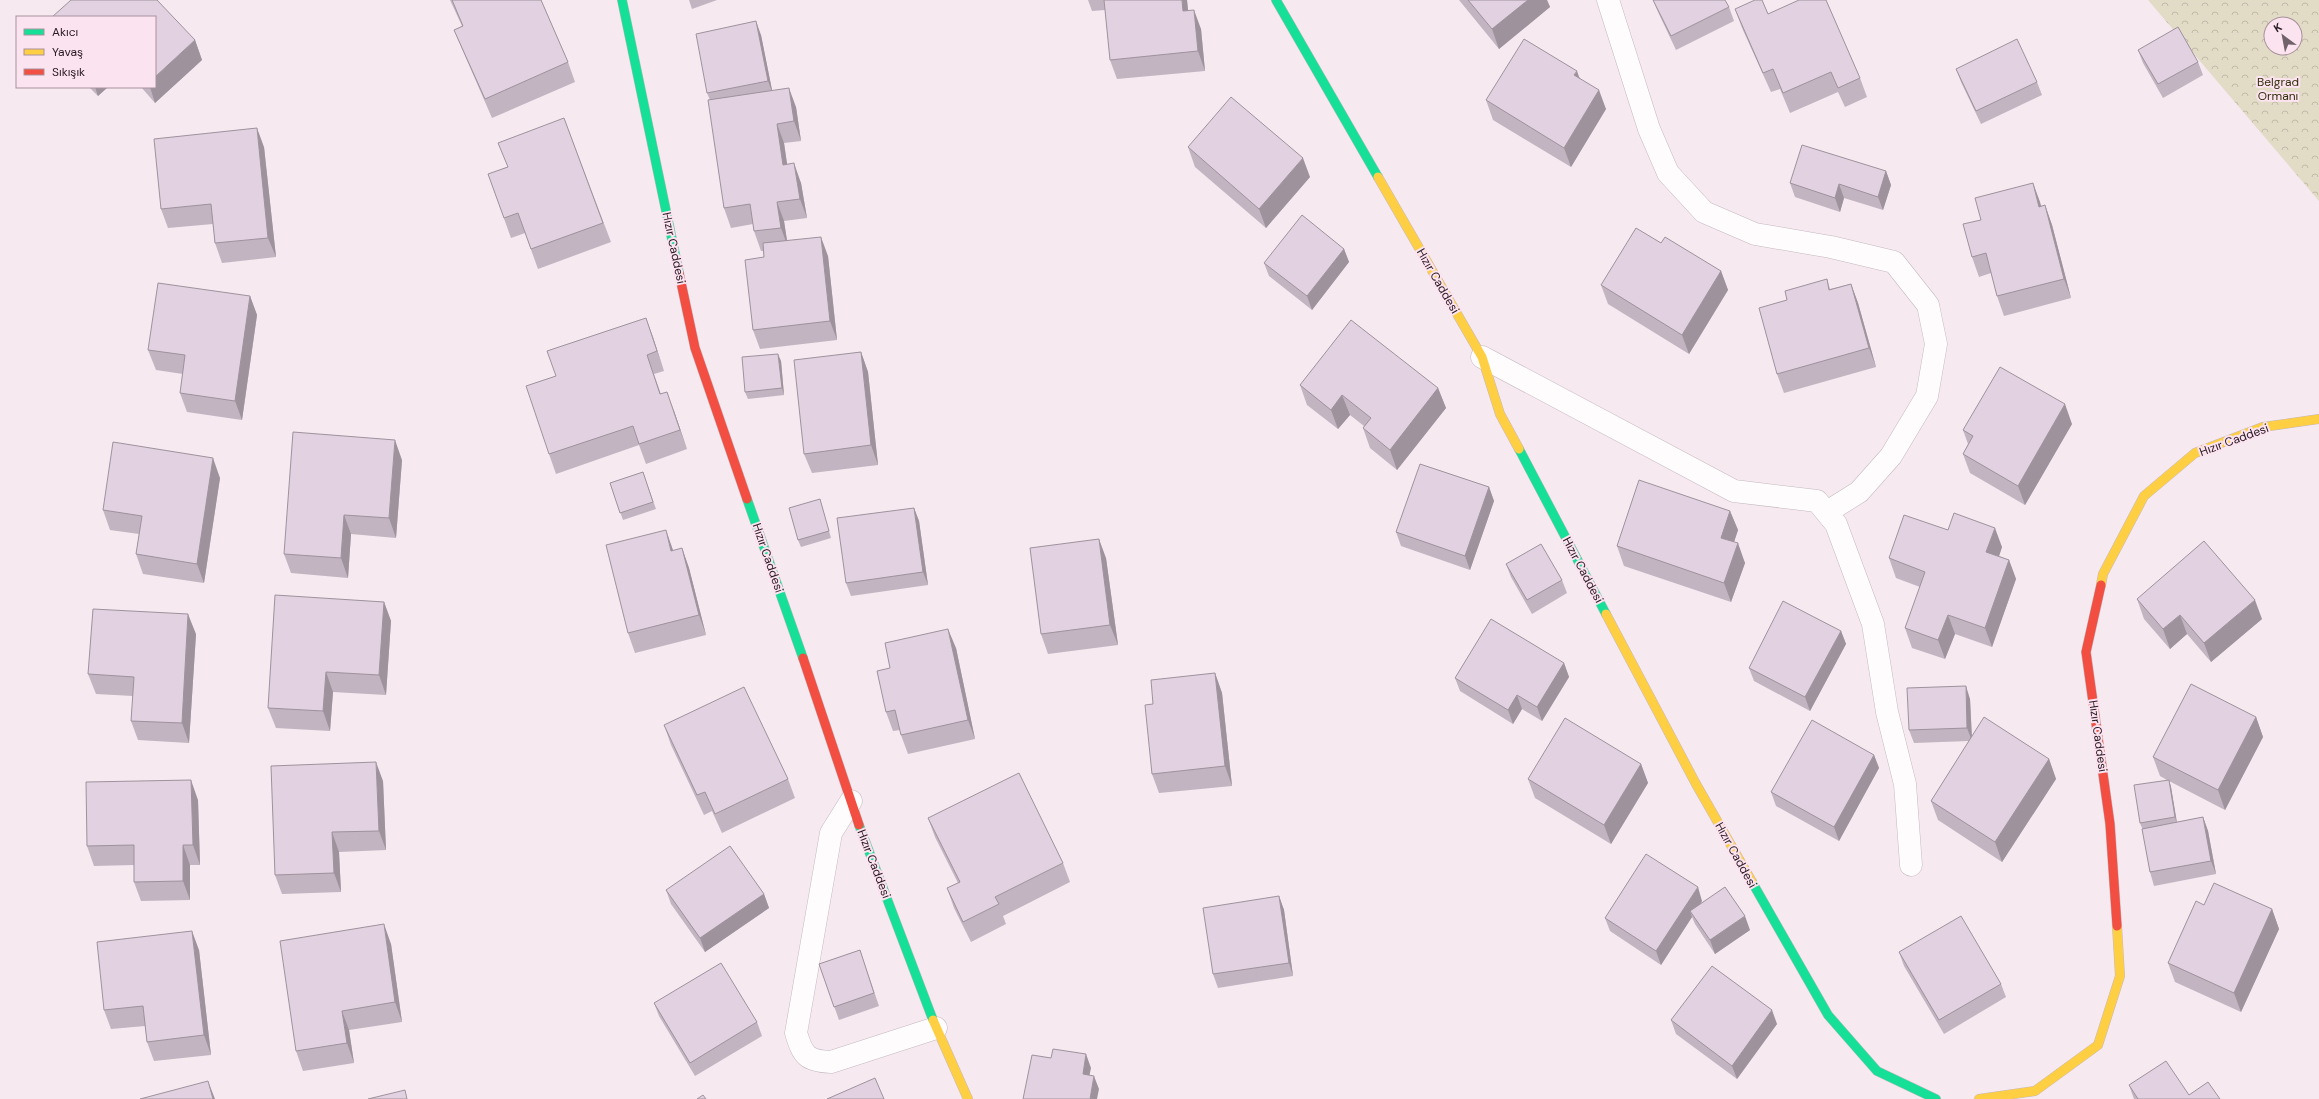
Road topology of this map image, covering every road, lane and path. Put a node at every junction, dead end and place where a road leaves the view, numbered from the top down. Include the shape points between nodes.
1 (622, 0) edge
2 (1276, 0) edge
3 (1608, 0) edge
4 (1482, 357) junction
5 (2319, 419) edge
6 (1827, 512) junction
7 (851, 801) junction
8 (1911, 866) dead end
9 (936, 1028) junction
10 (968, 1099) edge
11 (1936, 1099) edge
12 (1979, 1099) edge

1 - 7 street, Hızır Caddesi via 695,348
2 - 4 street, Hızır Caddesi
3 - 6 street via 1649,129 1668,173 1704,212 1755,234 1831,247 1894,262 1928,305 1936,344 1927,396 1891,456 1859,492
4 - 6 street via 1734,490 1817,501
4 - 11 street, Hızır Caddesi via 1500,414 1696,784 1828,1015 1877,1071
5 - 12 street, Hızır Caddesi via 2263,427 2195,453 2144,496 2103,574 2086,652 2110,824 2120,976 2098,1046 2035,1091
6 - 8 street via 1836,524 1873,624 1887,712 1905,784
7 - 9 street, Hızır Caddesi
7 - 9 street via 831,833 796,1033 801,1051 814,1061 831,1062
9 - 10 street, Hızır Caddesi

